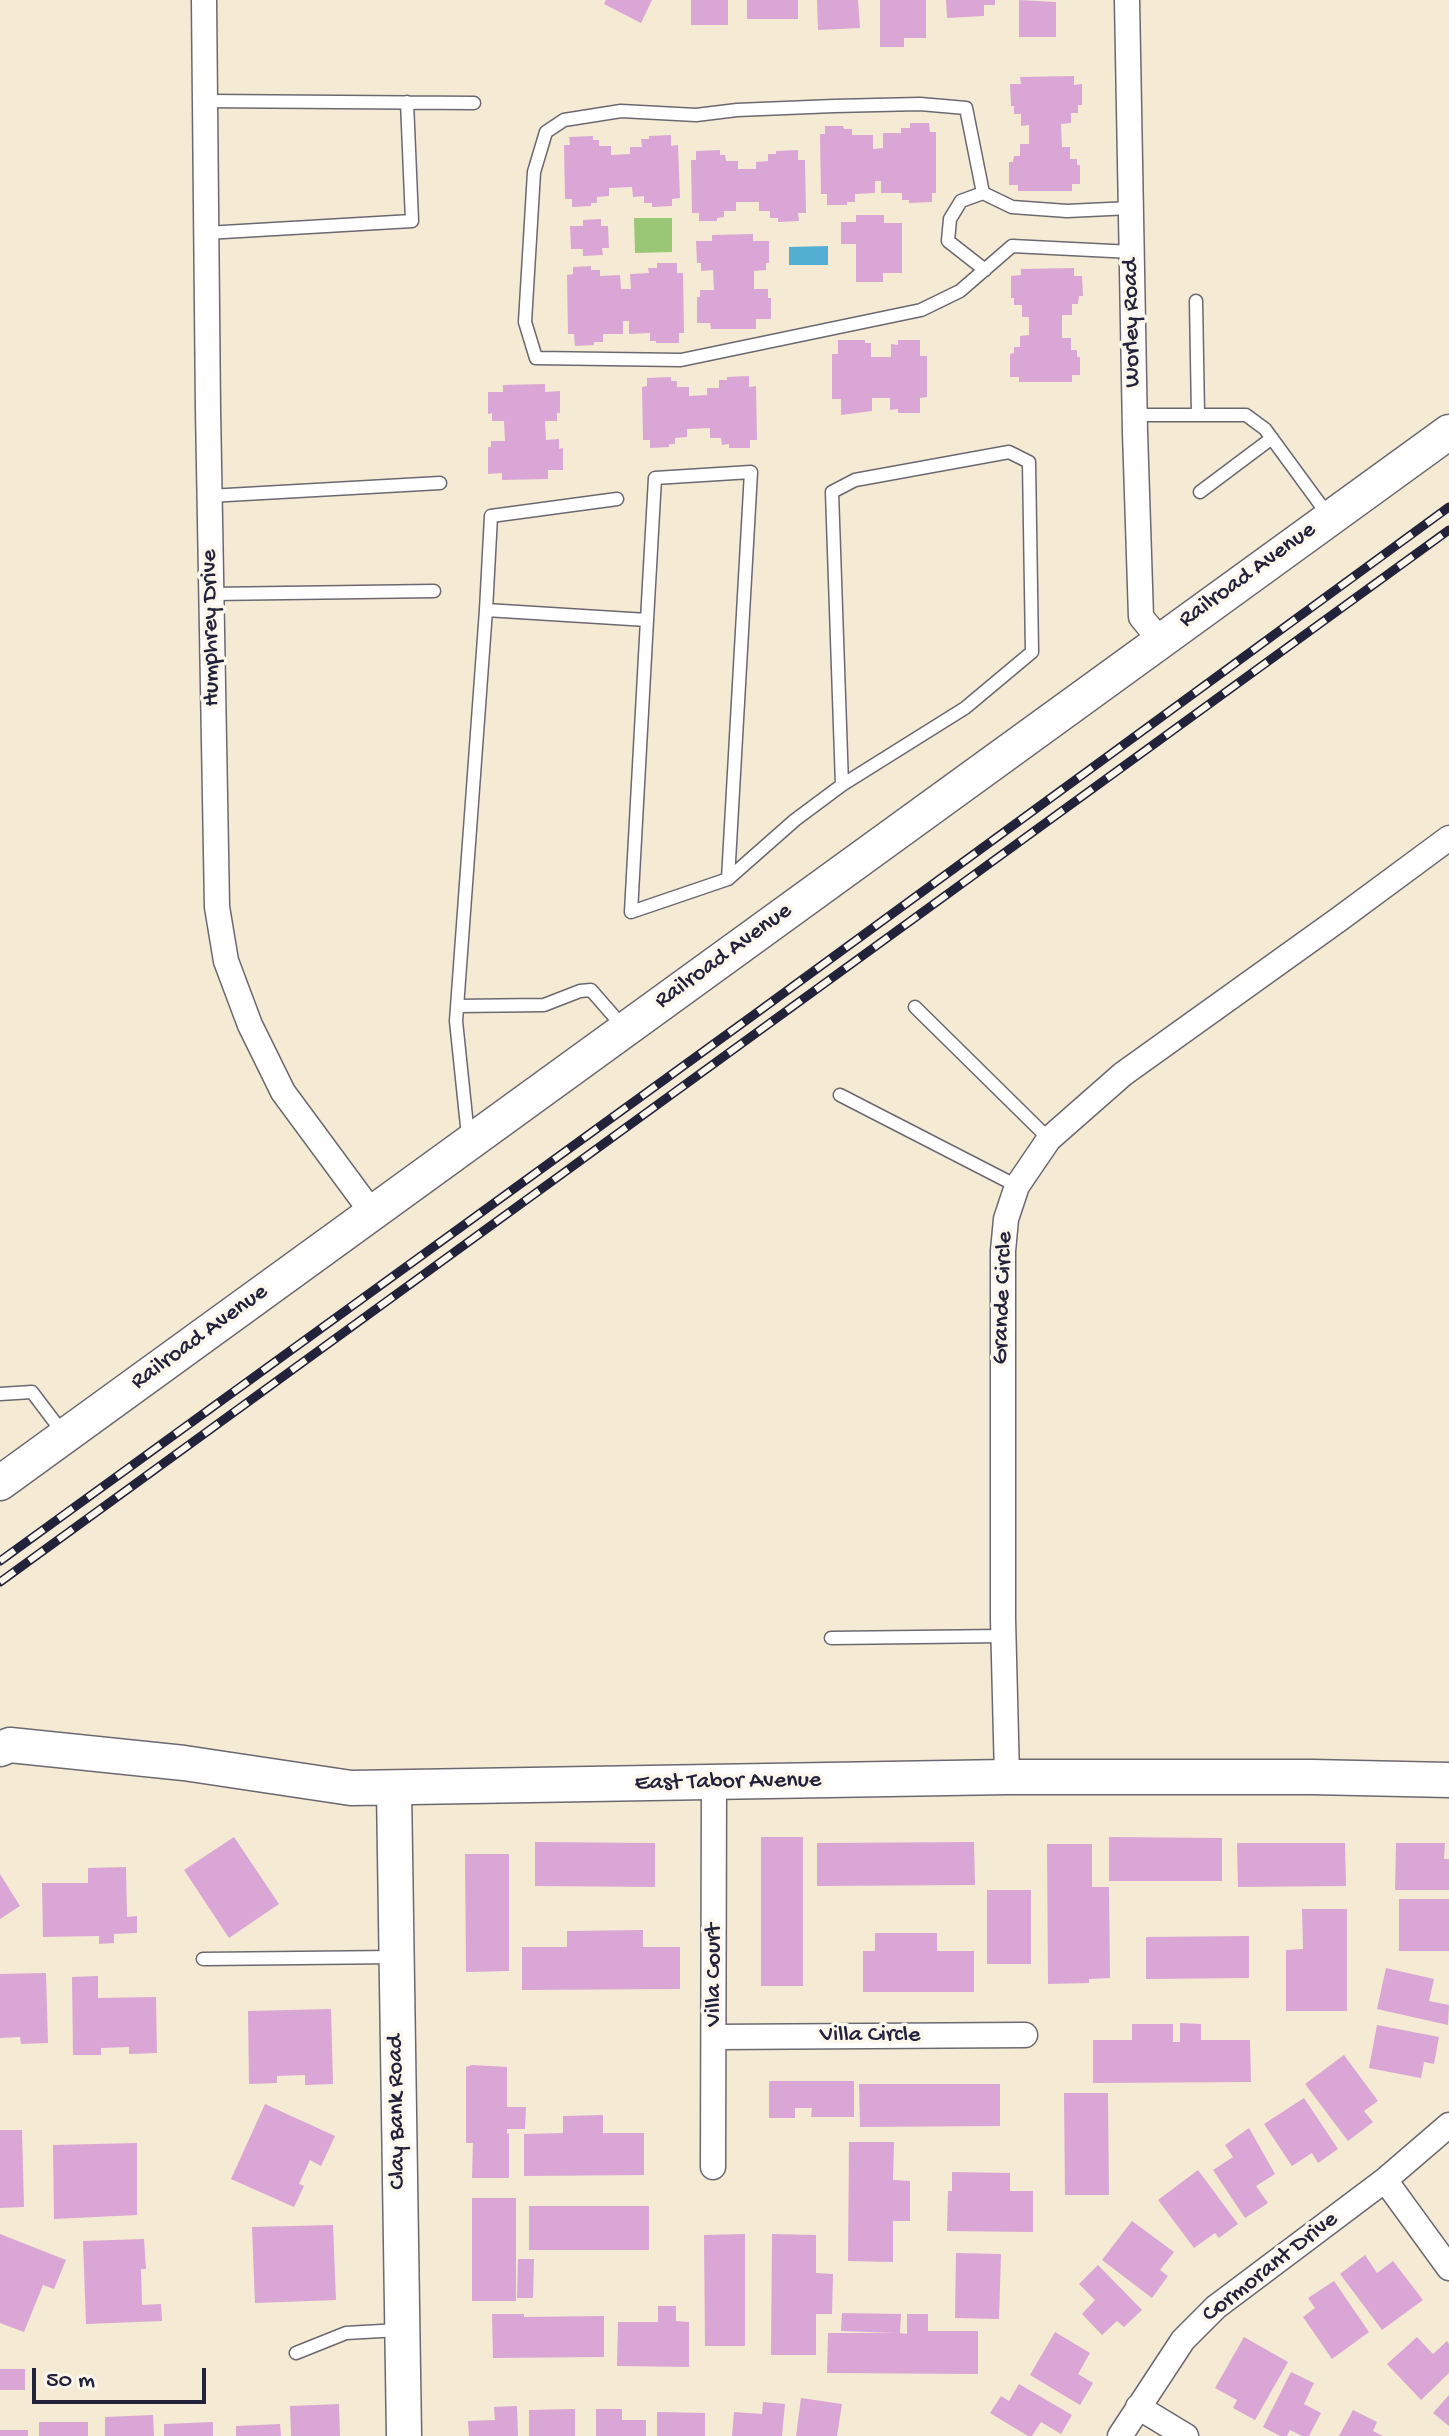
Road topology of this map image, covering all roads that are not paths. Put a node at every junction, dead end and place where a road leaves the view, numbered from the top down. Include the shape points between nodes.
1 (204, 0) edge
2 (1127, 0) edge
3 (205, 101) junction
4 (407, 102) junction
5 (474, 103) dead end
6 (983, 193) junction
7 (1131, 208) junction
8 (206, 233) junction
9 (1132, 252) junction
10 (985, 270) junction
11 (1196, 301) dead end
12 (1135, 415) junction
13 (1198, 415) junction
14 (1449, 432) edge
15 (1272, 438) junction
16 (440, 483) dead end
17 (1200, 492) dead end
18 (209, 496) junction
19 (617, 499) dead end
20 (1330, 518) junction
21 (434, 591) dead end
22 (211, 594) junction
23 (486, 610) junction
24 (647, 620) junction
25 (1160, 640) junction
26 (842, 785) junction
27 (1449, 838) edge
28 (728, 879) junction
29 (457, 1006) junction
30 (915, 1007) dead end
31 (626, 1029) junction
32 (840, 1095) dead end
33 (1049, 1139) junction
34 (469, 1144) junction
35 (1017, 1186) junction
36 (373, 1214) junction
37 (0, 1394) edge
38 (65, 1436) junction
39 (0, 1483) edge
40 (1003, 1636) junction
41 (831, 1638) dead end
42 (3, 1744) edge
43 (1007, 1777) junction
44 (1449, 1780) edge
45 (714, 1784) junction
46 (394, 1789) junction
47 (396, 1957) junction
48 (203, 1959) dead end
49 (1025, 2035) dead end
50 (715, 2037) junction
51 (1449, 2125) edge
52 (713, 2167) dead end
53 (1385, 2180) junction
54 (1449, 2268) edge
55 (402, 2330) junction
56 (296, 2353) dead end
57 (1138, 2407) junction
58 (404, 2436) edge
59 (1120, 2436) edge
60 (1186, 2436) edge

1 - 3 street, Humphrey Drive
2 - 7 street, Worley Road
3 - 4 lane
3 - 8 street, Humphrey Drive
4 - 5 lane
4 - 8 lane via 412,221
6 - 7 lane via 1012,207
6 - 10 lane via 961,201 950,219 948,241
6 - 10 lane via 966,108 834,106 696,115 621,111 564,120 546,132 534,172 525,322 536,358 681,360 921,310 960,291
7 - 9 street, Worley Road
8 - 18 street, Humphrey Drive
9 - 10 lane via 1012,246
9 - 12 street, Worley Road
11 - 13 lane
12 - 13 lane
12 - 25 street, Worley Road via 1141,617
13 - 15 lane via 1246,415
14 - 20 main road, Railroad Avenue
15 - 17 lane
15 - 20 lane
16 - 18 lane
18 - 22 street, Humphrey Drive
19 - 23 lane via 491,516
20 - 25 main road, Railroad Avenue
21 - 22 lane
22 - 36 street, Humphrey Drive via 217,907 226,961 283,1092
23 - 24 lane
23 - 29 lane
24 - 28 lane via 631,912
24 - 28 lane via 655,478 751,472
25 - 31 main road, Railroad Avenue
26 - 26 lane via 832,492 855,480 1009,452 1029,462 1032,652 965,708
26 - 28 lane
27 - 33 street, Grande Circle via 1123,1074
29 - 31 lane via 544,1005 591,990
29 - 34 lane
30 - 33 lane
31 - 34 main road, Railroad Avenue
32 - 35 lane
33 - 35 street, Grande Circle
34 - 36 main road, Railroad Avenue
35 - 40 street, Grande Circle via 1003,1251
36 - 38 main road, Railroad Avenue
37 - 38 lane via 32,1392
38 - 39 main road, Railroad Avenue
40 - 41 lane
40 - 43 street, Grande Circle
42 - 46 main road, East Tabor Avenue
43 - 44 main road, East Tabor Avenue
43 - 45 main road, East Tabor Avenue
45 - 46 main road, East Tabor Avenue
45 - 50 street, Villa Court
46 - 47 main road, Clay Bank Road
47 - 48 lane
47 - 55 main road, Clay Bank Road
49 - 50 street, Villa Circle
50 - 52 street, Villa Court
51 - 53 street, Cormorant Drive
53 - 54 street
53 - 57 street, Cormorant Drive via 1216,2307 1183,2340
55 - 56 lane via 346,2333
55 - 58 main road, Clay Bank Road
57 - 59 street, Cormorant Drive
57 - 60 street

